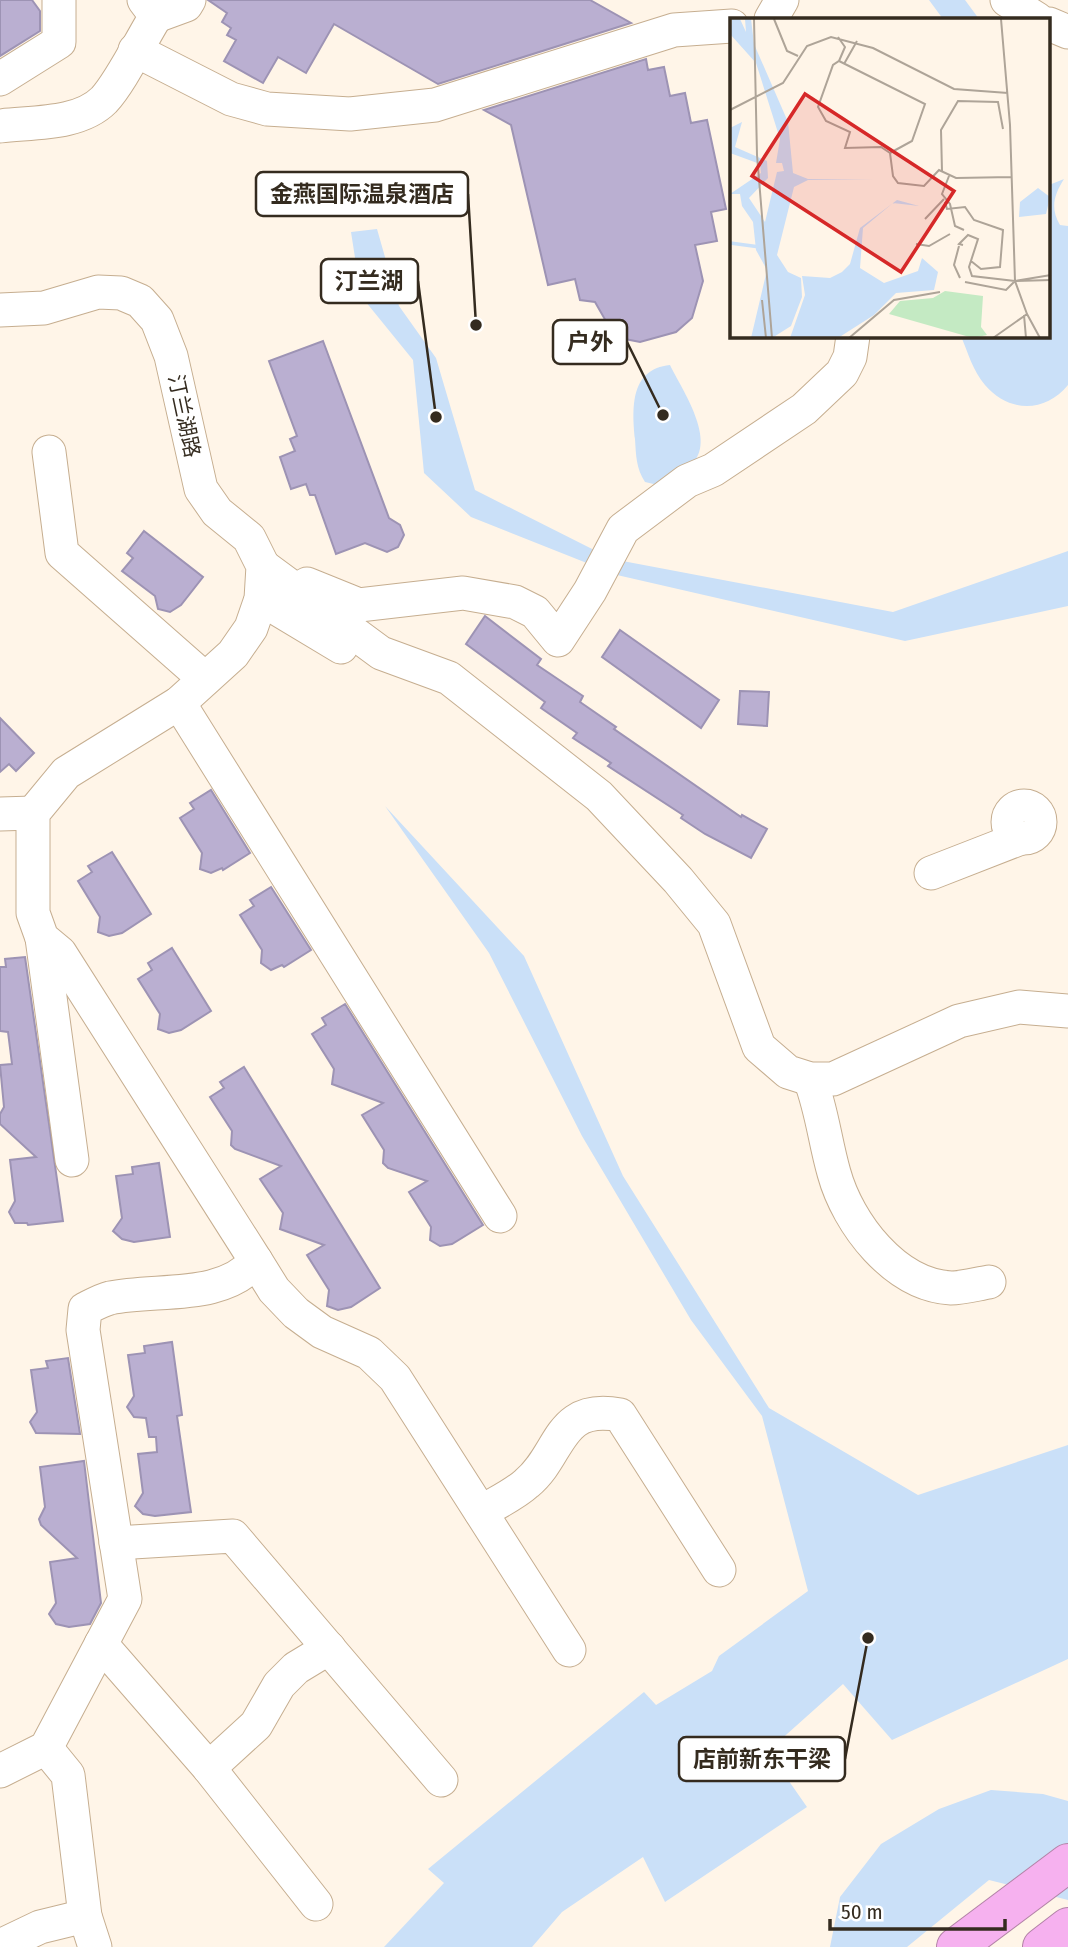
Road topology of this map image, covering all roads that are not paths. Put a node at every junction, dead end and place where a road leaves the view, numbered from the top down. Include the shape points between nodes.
1 (59, 0) edge
2 (189, 0) edge
3 (782, 0) edge
4 (1007, 0) edge
5 (150, 8) edge
6 (720, 18) edge
7 (772, 18) edge
8 (1037, 18) edge
9 (135, 50) junction
10 (0, 79) edge
11 (0, 126) edge
12 (0, 310) edge
13 (853, 338) edge
14 (49, 452) dead end
15 (263, 566) junction
16 (261, 599) junction
17 (381, 653) junction
18 (205, 679) junction
19 (179, 703) junction
20 (33, 813) junction
21 (0, 814) edge
22 (1043, 824) edge
23 (930, 873) dead end
24 (42, 937) junction
25 (1068, 1011) edge
26 (821, 1087) junction
27 (72, 1160) dead end
28 (500, 1216) dead end
29 (256, 1261) junction
30 (989, 1282) dead end
31 (481, 1512) junction
32 (116, 1543) junction
33 (719, 1570) dead end
34 (101, 1644) junction
35 (329, 1648) junction
36 (569, 1650) dead end
37 (46, 1748) junction
38 (209, 1768) junction
39 (0, 1771) edge
40 (441, 1780) dead end
41 (1063, 1867) edge
42 (316, 1904) dead end
43 (1068, 1927) edge
44 (90, 1932) edge
45 (0, 1946) edge
46 (956, 1947) edge
47 (1042, 1947) edge

1 - 10 street via 59,42
2 - 5 street via 186,5
3 - 7 street
4 - 8 street
5 - 9 street
6 - 9 street via 435,105 349,114 267,109 231,99
9 - 11 street via 105,99 87,111 68,119
12 - 15 street, 汀兰湖路 via 44,308 98,292 121,293 140,301 157,320 171,356 201,489 217,512 249,538
13 - 15 street via 842,373 804,409 713,470 687,481 623,529 558,640 535,612 515,602 463,593 359,605
14 - 18 street via 62,553
15 - 16 street
15 - 17 street
16 - 17 street via 343,649
16 - 18 street via 251,628 233,654
17 - 26 street via 449,678 598,796 713,924 759,1047 788,1072
18 - 19 street
19 - 20 street via 66,774
19 - 28 street
20 - 21 street
20 - 24 street via 33,913
22 - 23 street
24 - 27 street
24 - 29 street via 60,953
25 - 26 street via 1019,1007 959,1021
26 - 30 street via 835,1177 845,1202 880,1251 897,1269 924,1282 952,1288
29 - 31 street via 296,1313 321,1332 369,1353 395,1378
29 - 32 street via 245,1274 208,1288 108,1298 85,1309 83,1331
31 - 33 street via 528,1483 562,1433 580,1419 599,1411 620,1415
31 - 36 street
32 - 34 street via 125,1599
32 - 35 street via 233,1536
34 - 37 street
34 - 38 street
35 - 38 street via 296,1668 279,1685 249,1733
35 - 40 street
37 - 39 street
37 - 44 street via 68,1775
38 - 42 street
41 - 46 highway
43 - 47 highway
44 - 45 street via 40,1927

